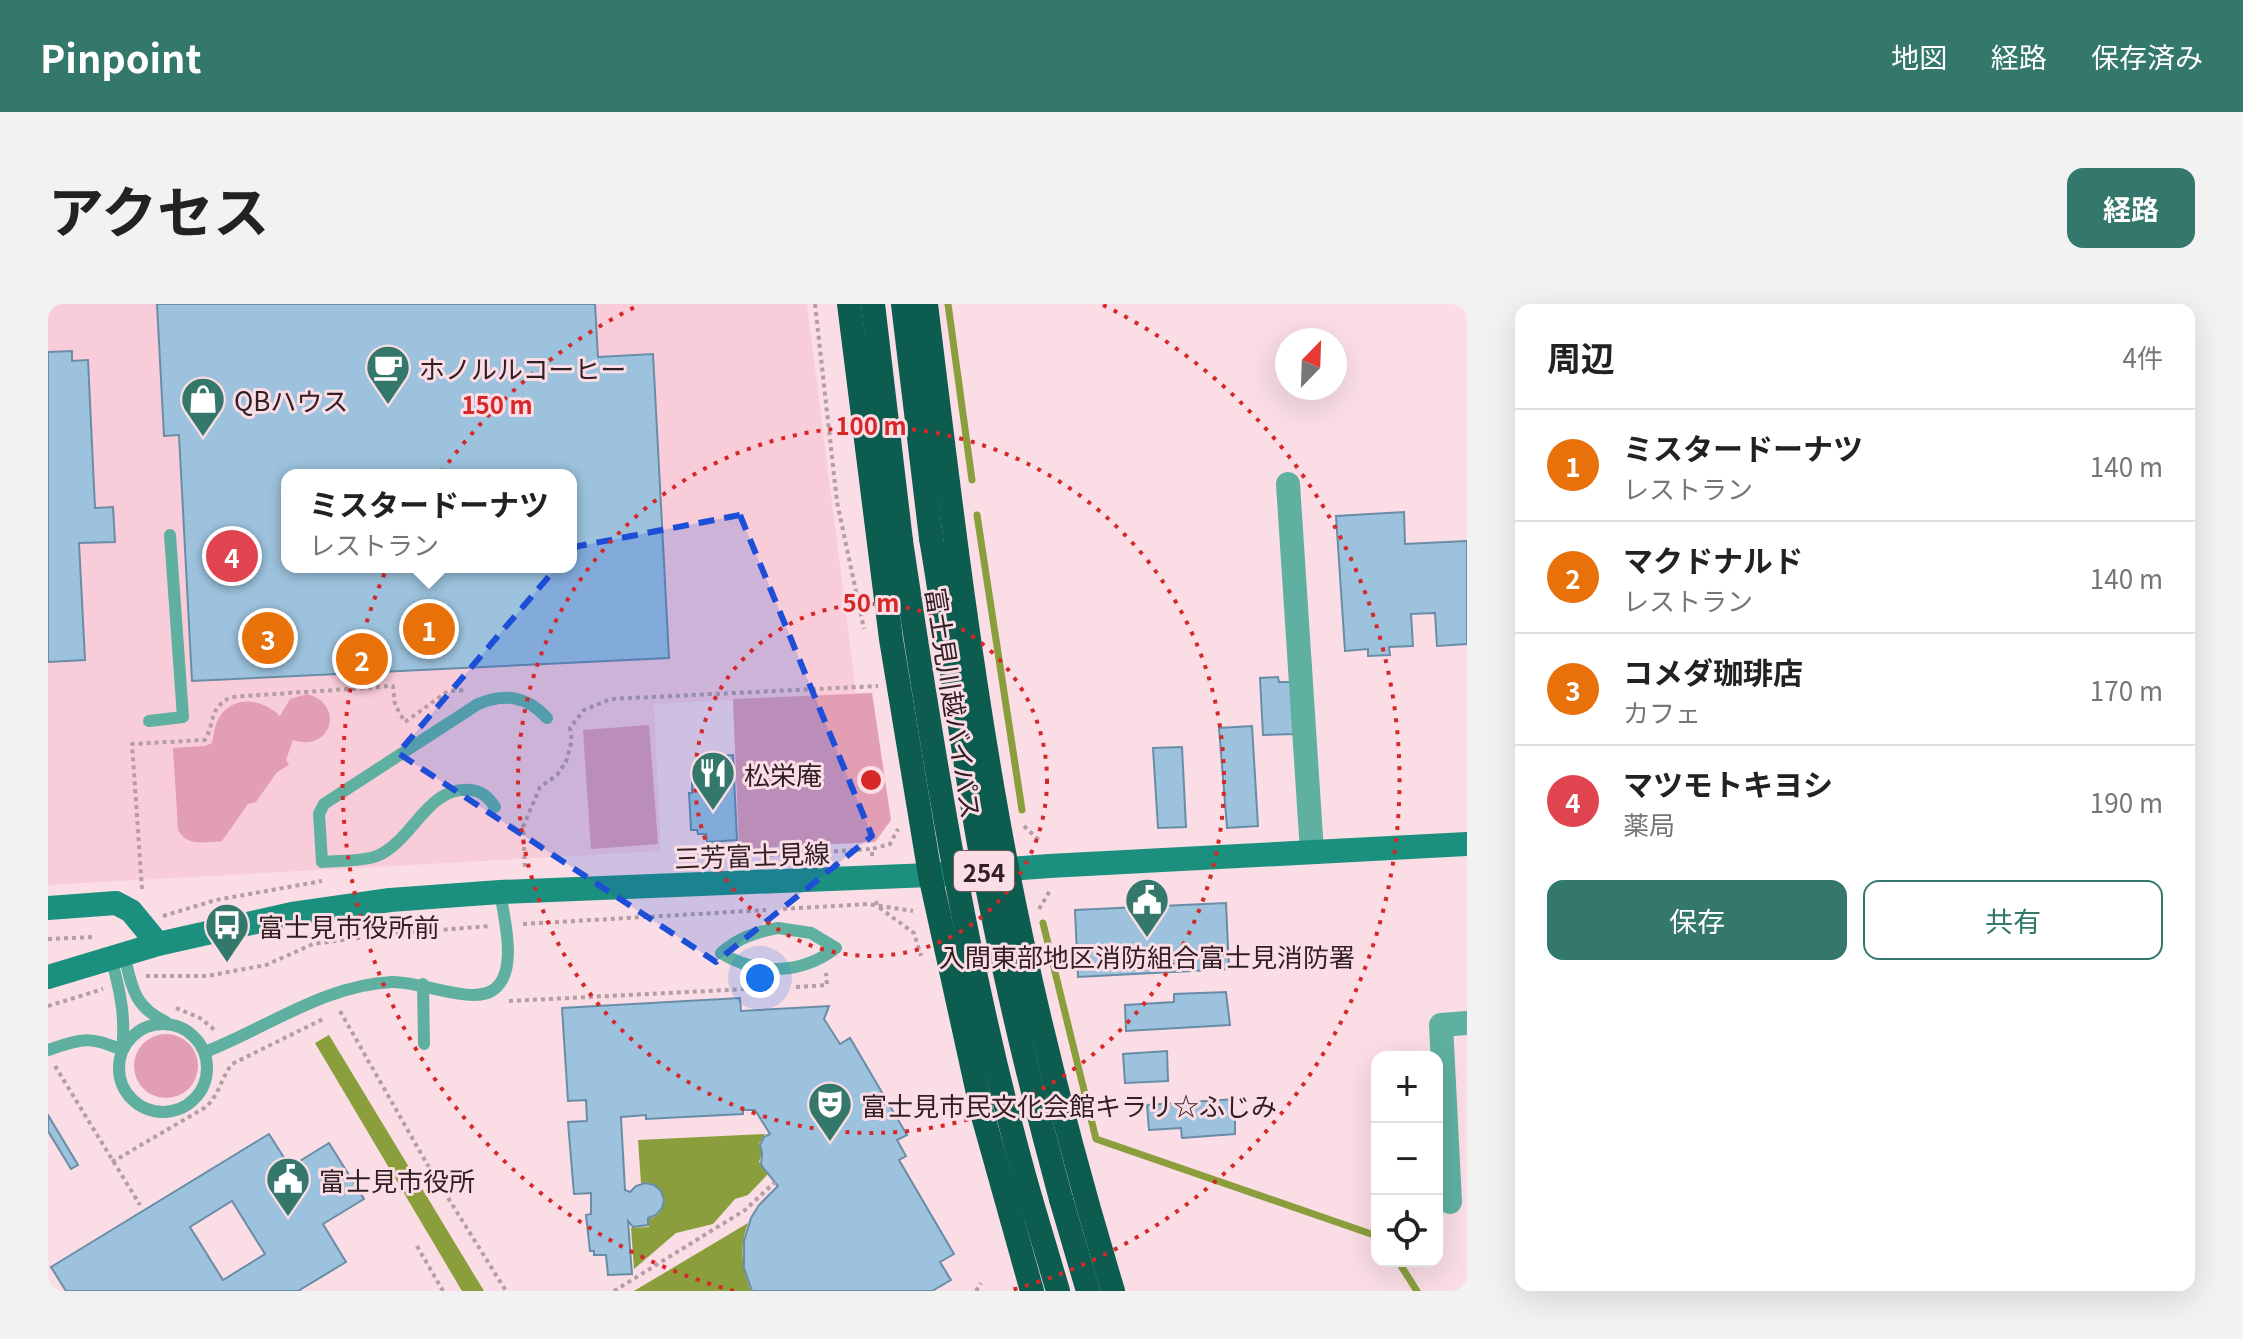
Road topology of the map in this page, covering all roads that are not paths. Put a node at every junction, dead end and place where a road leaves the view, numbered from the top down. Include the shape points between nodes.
1 (849, 304) edge
2 (873, 304) edge
3 (903, 304) edge
4 (926, 304) edge
5 (1288, 484) dead end
6 (170, 535) dead end
7 (547, 718) dead end
8 (149, 721) dead end
9 (495, 807) dead end
10 (1467, 844) edge
11 (1312, 852) junction
12 (1008, 870) junction
13 (930, 875) junction
14 (500, 892) junction
15 (48, 908) edge
16 (158, 944) junction
17 (721, 953) joint
18 (118, 956) junction
19 (48, 977) edge
20 (125, 982) junction
21 (423, 984) junction
22 (168, 1023) junction
23 (1467, 1023) edge
24 (424, 1044) dead end
25 (48, 1050) edge
26 (122, 1050) junction
27 (205, 1052) junction
28 (1450, 1202) dead end
29 (1032, 1291) edge
30 (1058, 1291) edge
31 (1088, 1291) edge
32 (1113, 1291) edge

1 - 13 highway, 254 via 891,639
2 - 30 highway, 富士見川越バイパス / 254, bridge via 901,541 958,894 991,1048
3 - 31 highway, 富士見川越バイパス / 254, bridge via 931,538 990,900 1021,1043
4 - 12 highway, 254 via 951,514
5 - 11 street
6 - 8 lane via 183,717
7 - 9 lane via 515,697 478,704 324,804 319,814 322,862 379,855 441,796 458,790 475,791
10 - 11 main road, 三芳富士見線
11 - 12 main road, 三芳富士見線
12 - 13 main road, 三芳富士見線
12 - 32 highway, 254 via 1067,1133
13 - 14 main road, 三芳富士見線
13 - 29 highway, 254 via 983,1116
14 - 16 main road, 三芳富士見線 via 306,912
14 - 21 lane via 508,965 503,982 475,996
15 - 16 main road via 116,903 131,911
16 - 18 main road, 三芳富士見線
17 - 17 lane via 747,936 778,928 811,933 836,948 811,963 780,970
18 - 19 main road, 三芳富士見線
18 - 20 lane
20 - 22 lane via 151,1015
20 - 26 lane
21 - 24 lane
21 - 27 lane via 363,984 335,992
22 - 26 lane via 146,1026
22 - 27 lane via 191,1032
23 - 28 street via 1441,1025
25 - 26 lane via 83,1038
26 - 27 lane via 119,1078 125,1092 148,1110 162,1113 190,1104 200,1094 208,1066

